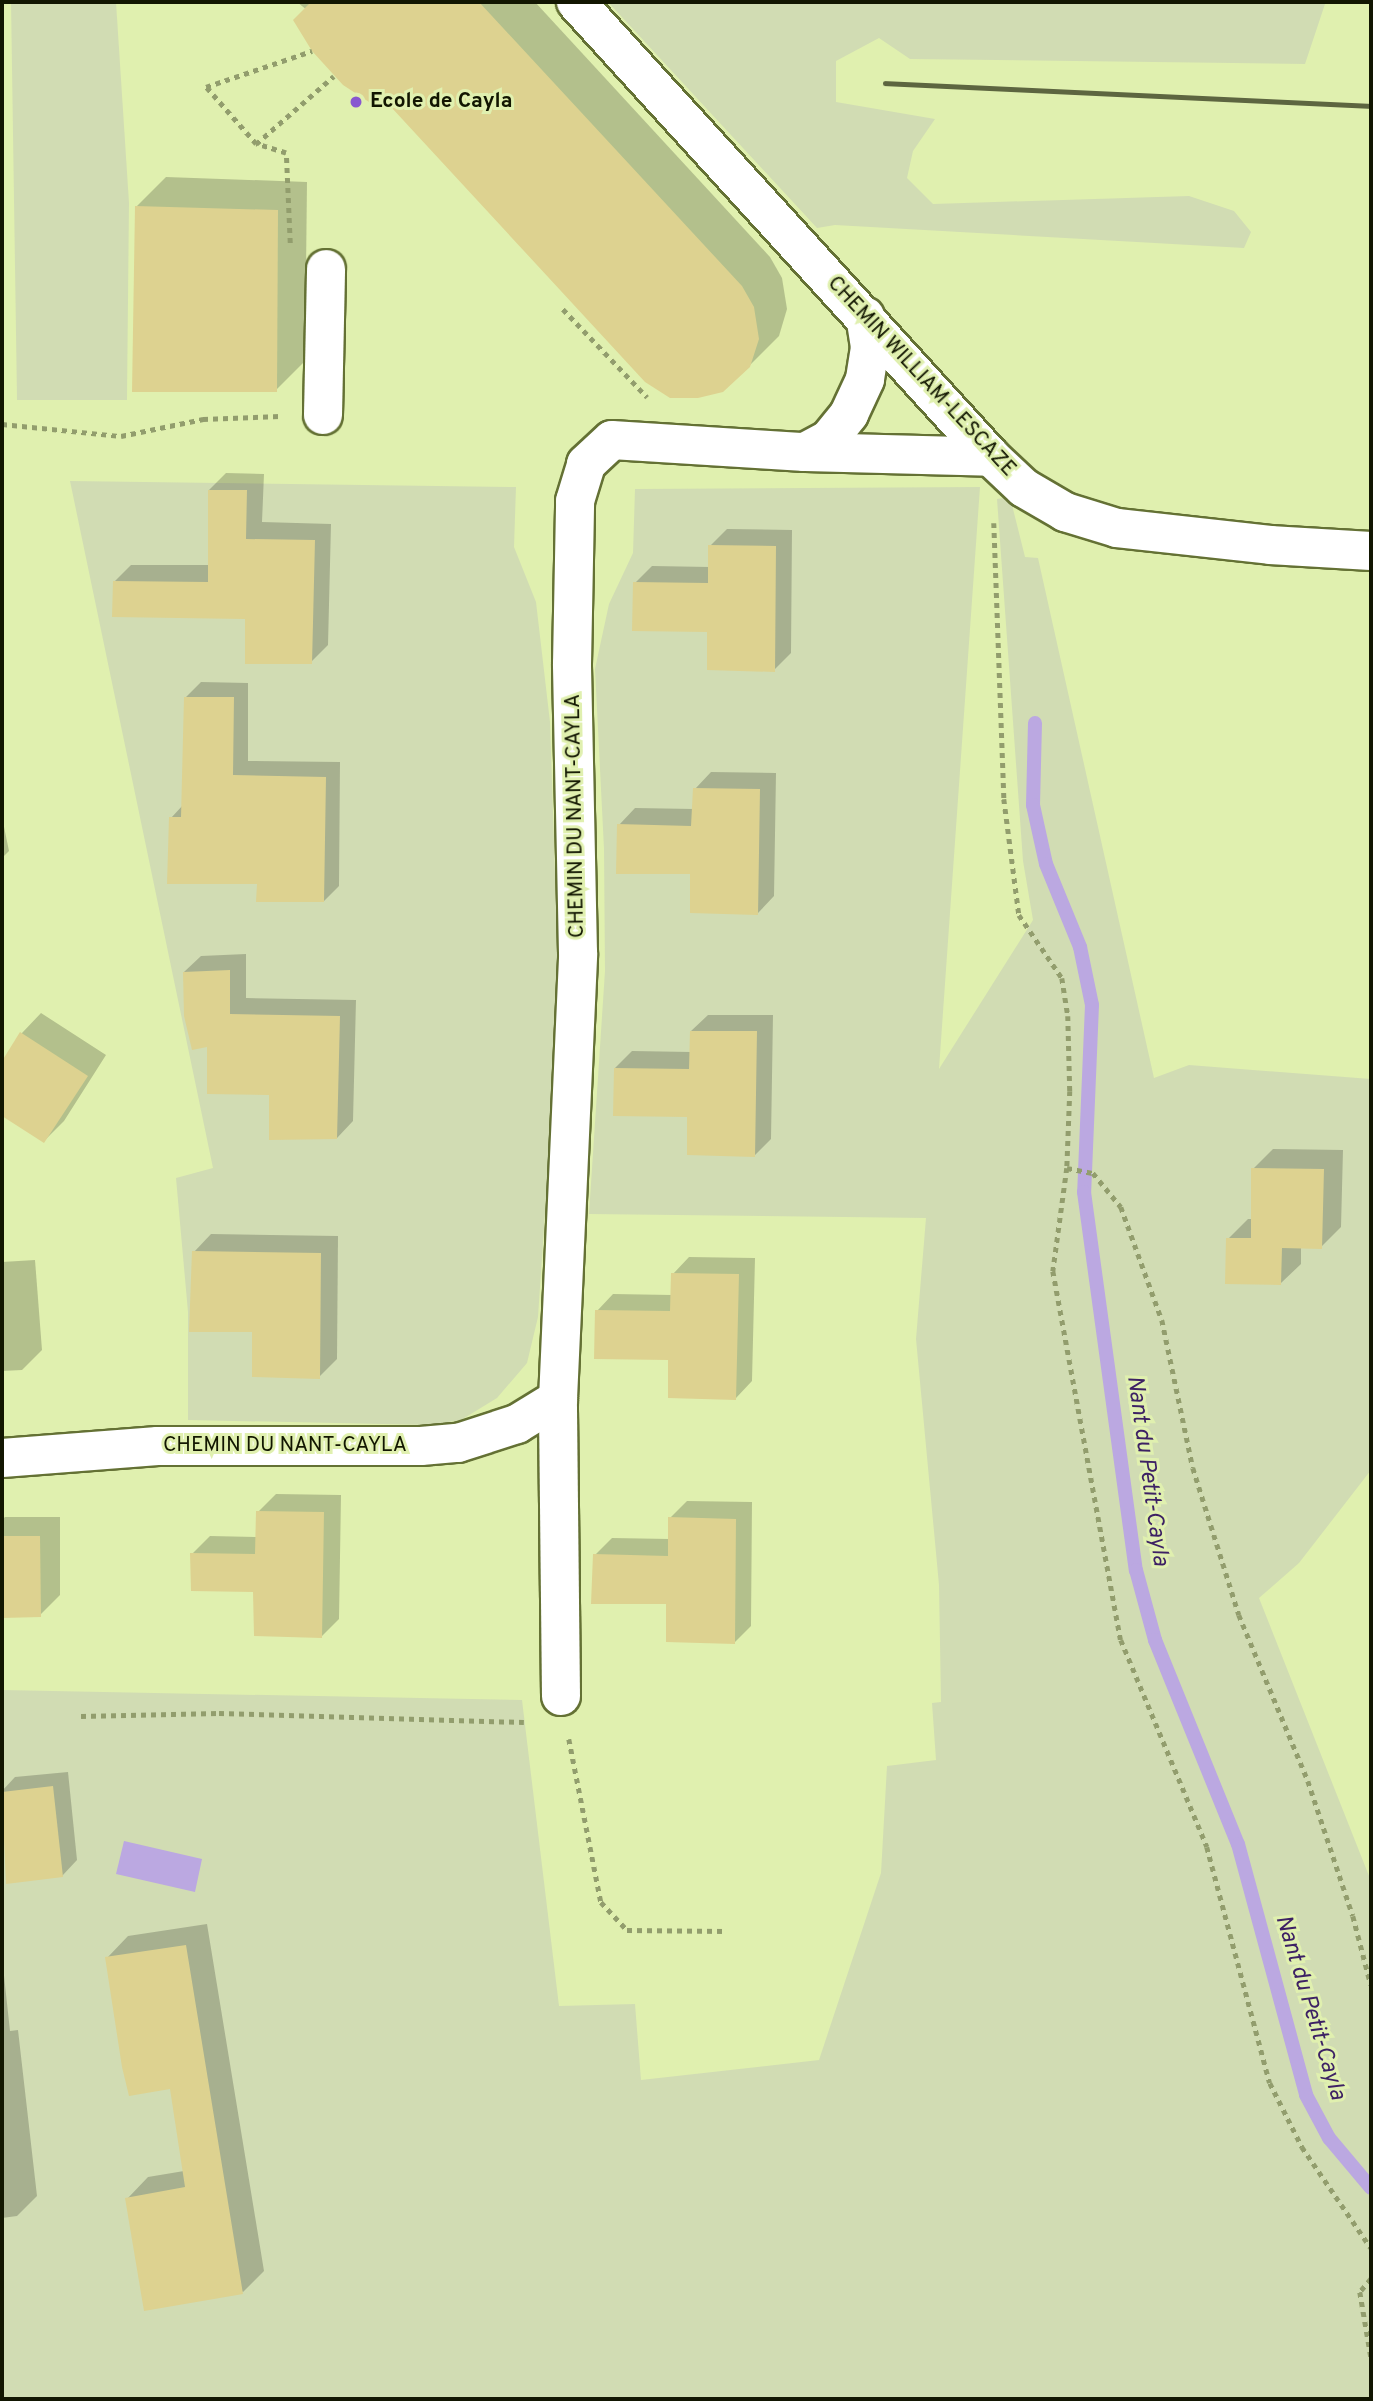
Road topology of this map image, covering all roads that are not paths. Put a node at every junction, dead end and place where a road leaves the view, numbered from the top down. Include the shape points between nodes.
1 (576, 2) edge
2 (326, 269) dead end
3 (865, 316) junction
4 (323, 415) road end
5 (805, 452) junction
6 (991, 457) junction
7 (1371, 551) edge
8 (558, 1399) junction
9 (2, 1458) edge
10 (549, 1709) road end

1 - 3 street, CHEMIN WILLIAM-LESCAZE
2 - 4 street
3 - 5 street via 870,347 865,379 849,414 829,439
3 - 6 street, CHEMIN WILLIAM-LESCAZE
5 - 6 street, CHEMIN DU NANT-CAYLA
5 - 8 street, CHEMIN DU NANT-CAYLA via 612,440 586,464 575,500 572,664 578,953
6 - 7 street, CHEMIN WILLIAM-LESCAZE via 1024,488 1065,512 1117,528
8 - 9 street, CHEMIN DU NANT-CAYLA via 517,1423 458,1443 158,1446
8 - 10 street, CHEMIN DU NANT-CAYLA

